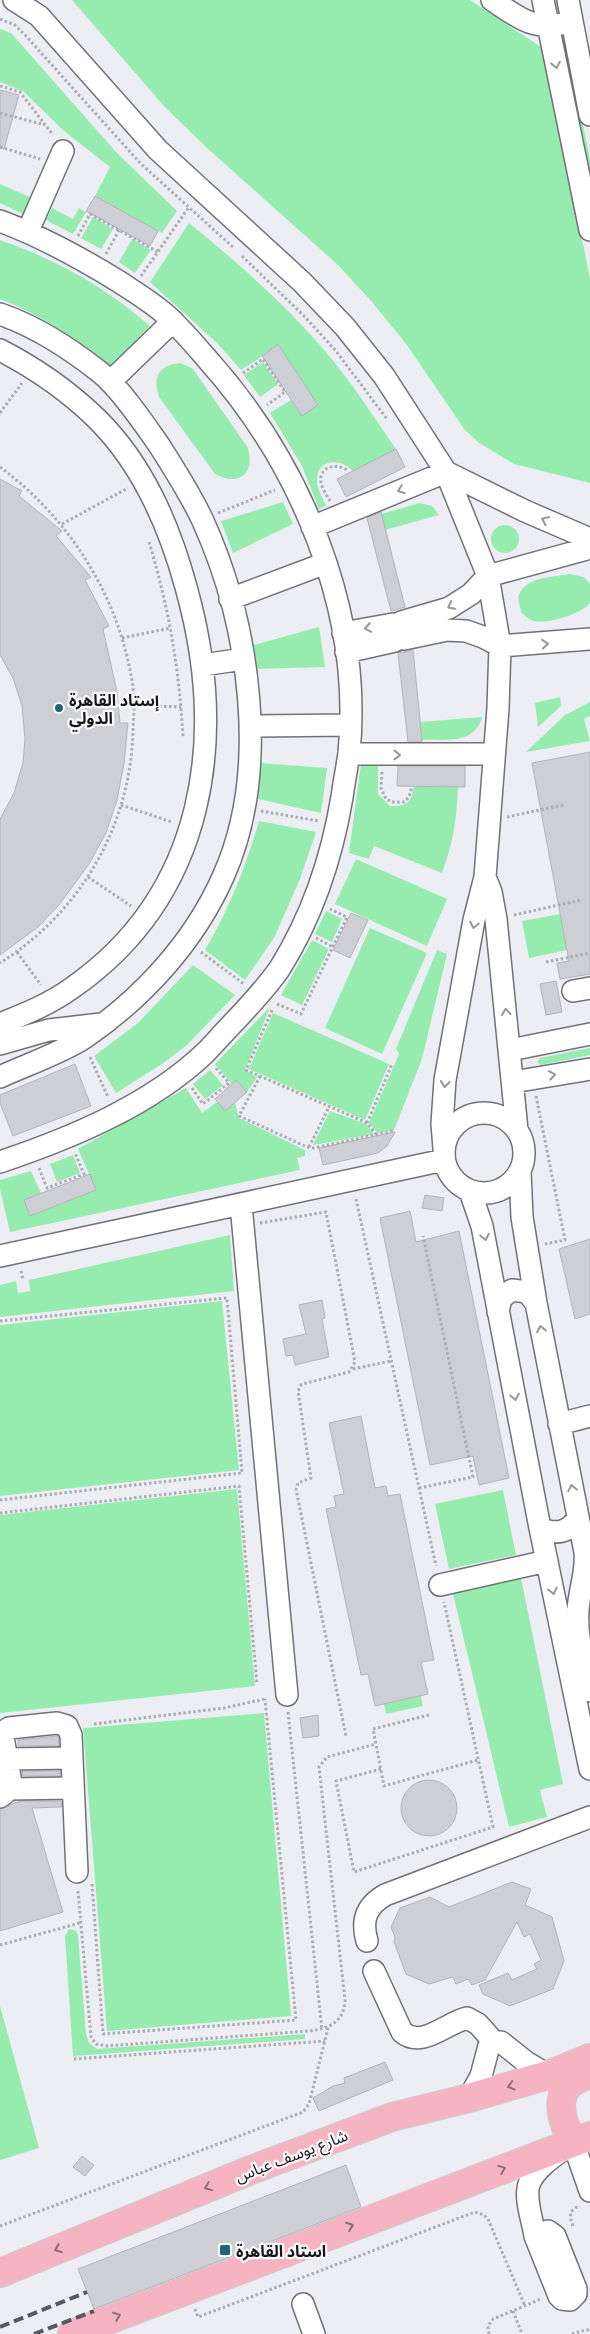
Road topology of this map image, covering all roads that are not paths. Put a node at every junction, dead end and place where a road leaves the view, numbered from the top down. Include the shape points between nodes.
1 (14, 0) edge
2 (492, 0) edge
3 (543, 0) edge
4 (568, 0) edge
5 (572, 23) junction
6 (549, 26) junction
7 (590, 115) edge
8 (60, 158) road end
9 (0, 221) edge
10 (590, 230) edge
11 (28, 231) junction
12 (0, 314) edge
13 (173, 321) junction
14 (0, 350) edge
15 (110, 382) junction
16 (446, 472) junction
17 (312, 527) junction
18 (590, 539) edge
19 (590, 548) edge
20 (326, 563) junction
21 (488, 576) junction
22 (230, 599) junction
23 (427, 624) junction
24 (590, 639) edge
25 (344, 642) junction
26 (500, 646) junction
27 (243, 659) junction
28 (203, 665) junction
29 (350, 725) junction
30 (251, 726) junction
31 (349, 754) junction
32 (494, 754) junction
33 (485, 877) junction
34 (0, 1024) edge
35 (101, 1024) junction
36 (590, 1034) edge
37 (0, 1044) edge
38 (510, 1050) junction
39 (590, 1069) edge
40 (0, 1078) edge
41 (514, 1082) junction
42 (517, 1130) junction
43 (444, 1154) junction
44 (0, 1162) edge
45 (520, 1171) junction
46 (470, 1191) junction
47 (241, 1205) junction
48 (0, 1256) edge
49 (536, 1303) junction
50 (498, 1312) junction
51 (590, 1416) edge
52 (559, 1424) junction
53 (578, 1518) junction
54 (540, 1528) junction
55 (588, 1552) edge
56 (547, 1561) junction
57 (440, 1585) road end
58 (590, 1691) edge
59 (287, 1695) road end
60 (4, 1751) edge
61 (72, 1758) junction
62 (590, 1769) edge
63 (73, 1788) junction
64 (5, 1793) edge
65 (590, 1817) edge
66 (84, 1878) road end
67 (367, 1940) dead end
68 (374, 1971) dead end
69 (494, 2042) junction
70 (590, 2058) edge
71 (590, 2073) edge
72 (548, 2075) junction
73 (469, 2098) junction
74 (581, 2139) edge
75 (586, 2198) edge
76 (0, 2272) edge
77 (558, 2292) road end
78 (303, 2304) dead end
79 (72, 2334) edge
80 (314, 2334) edge

1 - 16 street via 39,16 158,150 302,282 345,328 384,376
2 - 6 street via 522,20
3 - 6 street
4 - 5 street
5 - 6 street
5 - 7 street
6 -> 10 street
8 - 11 street
9 - 11 street
11 - 13 street via 98,268
12 - 15 street via 55,341
13 - 15 street
13 - 17 street via 252,414
14 - 28 street via 45,376 97,419 143,479 172,539 195,618
15 - 22 street via 144,424 178,475 202,519
16 -> 17 street
18 -> 16 street
16 - 21 street
17 - 20 street
19 - 21 street
20 - 22 street
20 - 25 street
21 -> 23 street via 471,594
21 - 26 street
22 - 27 street
23 - 25 street
23 - 26 street via 466,631
26 -> 24 street
25 - 29 street
26 - 32 street
27 - 28 street
27 - 30 street
28 - 34 street via 206,737 198,799 178,862 160,895 135,930 105,962 35,1010
29 - 30 street
29 - 31 street
30 - 35 street via 246,808 223,878 186,941 128,1004
31 -> 32 street
31 - 44 street via 327,868 280,968 259,996 204,1054 146,1096 68,1137
32 - 33 street
38 -> 33 street via 496,919
33 -> 43 street via 445,1080
35 - 37 street via 49,1030
35 - 40 street via 82,1039
36 - 38 street
38 - 41 street
41 -> 39 street
41 - 42 street
42 - 43 street via 498,1115 474,1114 454,1126 447,1136
42 - 45 street via 524,1150
43 - 46 street via 453,1179
43 - 47 street via 352,1181
45 - 46 street via 513,1181 499,1190
45 - 49 street
46 -> 50 street via 482,1226
47 - 48 street
47 - 59 street
49 - 50 street via 527,1292 512,1290 501,1298
52 -> 49 street
50 -> 54 street
51 - 52 street
53 -> 52 street
53 - 54 street via 573,1526 557,1533
53 - 55 street
54 - 56 street
55 - 58 street via 578,1628
56 - 57 street
56 -> 62 street
60 - 61 street
60 - 61 street via 4,1734 9,1728 62,1724 70,1730
60 - 64 street via 12,1777
61 - 63 street
63 - 64 street
63 - 66 street
65 - 67 street via 385,1895 373,1902 366,1914 363,1927
68 - 69 street via 402,2032 408,2037 423,2038 467,2018 478,2024
69 - 72 street via 501,2042
69 - 73 street
70 - 72 main road, شارع يوسف عباس
71 - 74 main road via 569,2085 564,2096 562,2120
72 -> 73 main road, شارع يوسف عباس
73 -> 76 main road, شارع يوسف عباس via 392,2117 330,2140
74 - 75 street
74 - 77 street via 537,2172 529,2183 528,2196 536,2236 548,2231 555,2236 576,2294 566,2301
79 -> 74 main road
78 - 80 street

